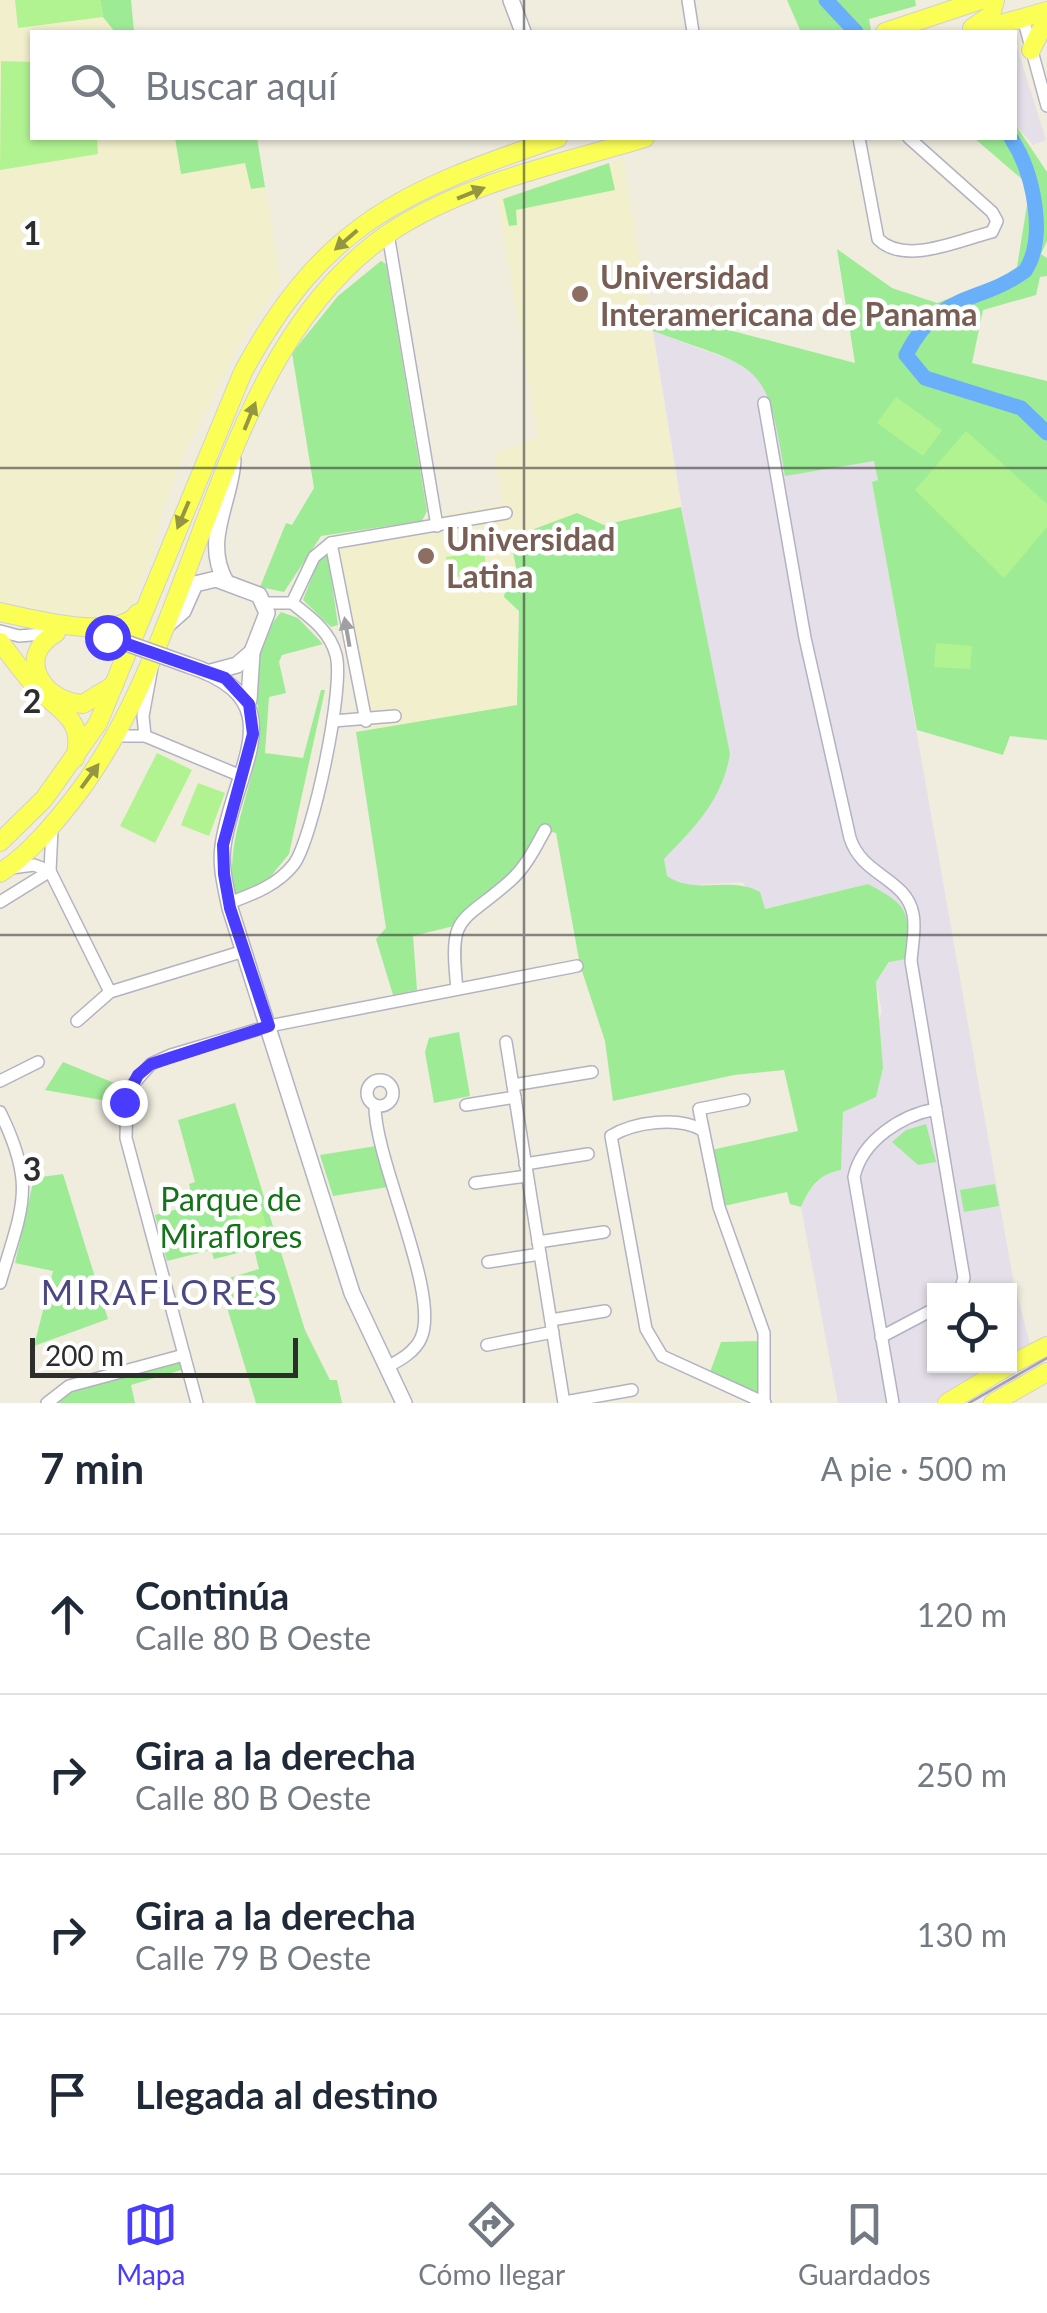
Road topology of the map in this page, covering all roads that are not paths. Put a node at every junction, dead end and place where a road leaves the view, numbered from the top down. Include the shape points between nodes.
1 (511, 0) edge
2 (688, 0) edge
3 (981, 0) edge
4 (994, 0) edge
5 (1021, 9) edge
6 (1047, 15) edge
7 (1000, 25) junction
8 (521, 30) edge
9 (693, 30) edge
10 (891, 30) edge
11 (966, 30) edge
12 (981, 30) edge
13 (1030, 45) junction
14 (1047, 106) edge
15 (554, 140) edge
16 (560, 140) edge
17 (639, 140) edge
18 (860, 140) edge
19 (911, 140) edge
20 (568, 162) junction
21 (388, 234) junction
22 (764, 403) dead end
23 (233, 459) junction
24 (506, 512) dead end
25 (437, 526) junction
26 (331, 543) junction
27 (226, 582) junction
28 (153, 586) junction
29 (266, 603) junction
30 (292, 603) junction
31 (0, 614) edge
32 (29, 624) junction
33 (165, 626) junction
34 (65, 633) junction
35 (4, 640) edge
36 (252, 652) junction
37 (152, 663) junction
38 (353, 666) junction
39 (339, 667) junction
40 (212, 672) junction
41 (114, 684) junction
42 (249, 704) junction
43 (395, 716) dead end
44 (334, 721) junction
45 (366, 721) junction
46 (118, 736) junction
47 (146, 736) junction
48 (73, 763) junction
49 (241, 776) junction
50 (52, 825) junction
51 (545, 830) dead end
52 (0, 842) edge
53 (3, 871) edge
54 (50, 871) junction
55 (0, 902) edge
56 (229, 902) junction
57 (244, 951) junction
58 (577, 966) dead end
59 (457, 989) junction
60 (110, 992) junction
61 (77, 1021) dead end
62 (269, 1026) junction
63 (506, 1042) dead end
64 (38, 1062) dead end
65 (592, 1072) dead end
66 (0, 1081) edge
67 (514, 1091) junction
68 (744, 1100) dead end
69 (375, 1105) dead end
70 (466, 1106) dead end
71 (936, 1109) junction
72 (2, 1120) edge
73 (702, 1130) junction
74 (588, 1154) dead end
75 (526, 1170) junction
76 (476, 1183) dead end
77 (604, 1232) dead end
78 (539, 1248) junction
79 (488, 1262) dead end
80 (0, 1283) edge
81 (962, 1283) edge
82 (605, 1311) dead end
83 (927, 1312) edge
84 (552, 1326) junction
85 (881, 1337) junction
86 (487, 1345) dead end
87 (1047, 1346) edge
88 (184, 1355) junction
89 (1017, 1361) edge
90 (386, 1367) junction
91 (1047, 1372) edge
92 (996, 1373) edge
93 (632, 1390) dead end
94 (47, 1403) edge
95 (197, 1403) edge
96 (404, 1403) edge
97 (564, 1403) edge
98 (764, 1403) edge
99 (892, 1403) edge
100 (948, 1403) edge
101 (993, 1403) edge

1 - 8 street
2 - 9 street
3 - 10 main road
4 - 11 main road via 990,15
5 - 6 main road
5 - 7 main road
5 - 13 street
6 - 13 main road
7 - 12 main road
7 - 13 street via 1019,30
13 - 14 street
15 -> 28 main road via 414,191 384,208 308,274 243,372
16 - 20 street
17 - 20 main road
18 - 19 street via 884,246 905,253 992,232 998,220 992,212
21 -> 20 main road via 486,187
23 -> 21 main road via 288,338 327,287
21 - 25 street
22 - 71 street via 805,638 850,838 856,857 891,880 914,914 911,961
23 - 27 street via 216,530
23 - 33 main road
24 - 25 street
25 - 26 street
26 - 30 street via 314,557
38 -> 26 street
27 - 29 street
27 - 33 street via 195,584 182,611
28 - 31 main road via 134,620 120,628
28 - 41 main road
29 - 30 street
29 - 36 street
30 - 39 street via 330,640
31 - 32 street
32 - 34 street
32 - 35 main road via 16,626
33 - 37 main road
34 - 35 street
34 - 40 street, bridge via 115,639
34 - 41 main road via 42,644 35,658 46,689 83,704
35 - 48 main road via 37,689 72,718 78,738
36 - 40 street
36 - 42 street
37 - 46 main road
37 - 47 street
38 - 39 street
38 - 45 street
39 - 44 street
40 - 42 street
41 - 48 main road
42 - 49 street via 253,734
43 - 45 street
44 - 45 street
44 - 56 street via 294,863 258,892
46 - 47 street
50 -> 46 main road
47 - 49 street
48 - 52 main road
49 - 56 street via 223,845
50 - 53 main road
50 - 54 street
51 - 59 street via 519,871 458,925
53 - 54 street via 34,864
54 - 55 street
54 - 60 street
56 - 57 street
57 - 60 street
57 - 62 street
58 - 59 street
59 - 62 street
60 - 61 street
62 - 88 street via 151,1064 124,1102 126,1138
62 - 90 street via 352,1292
63 - 67 street
64 - 66 street
65 - 67 street
67 - 70 street
67 - 75 street
68 - 73 street via 699,1109
69 - 90 street via 425,1321 417,1346
71 - 81 street
71 - 85 street via 893,1124 856,1167
72 - 80 street via 24,1166 25,1190
73 - 98 street via 724,1224 764,1333
73 - 98 street via 682,1122 611,1136 646,1329 662,1356
74 - 75 street
75 - 76 street
75 - 78 street
77 - 78 street
78 - 79 street
78 - 84 street
82 - 84 street
83 - 85 street
84 - 86 street
84 - 97 street
85 - 99 street
87 - 89 main road
88 - 94 street via 69,1386
88 - 95 street
90 - 96 street
91 - 101 main road
92 - 100 main road
93 - 97 street

